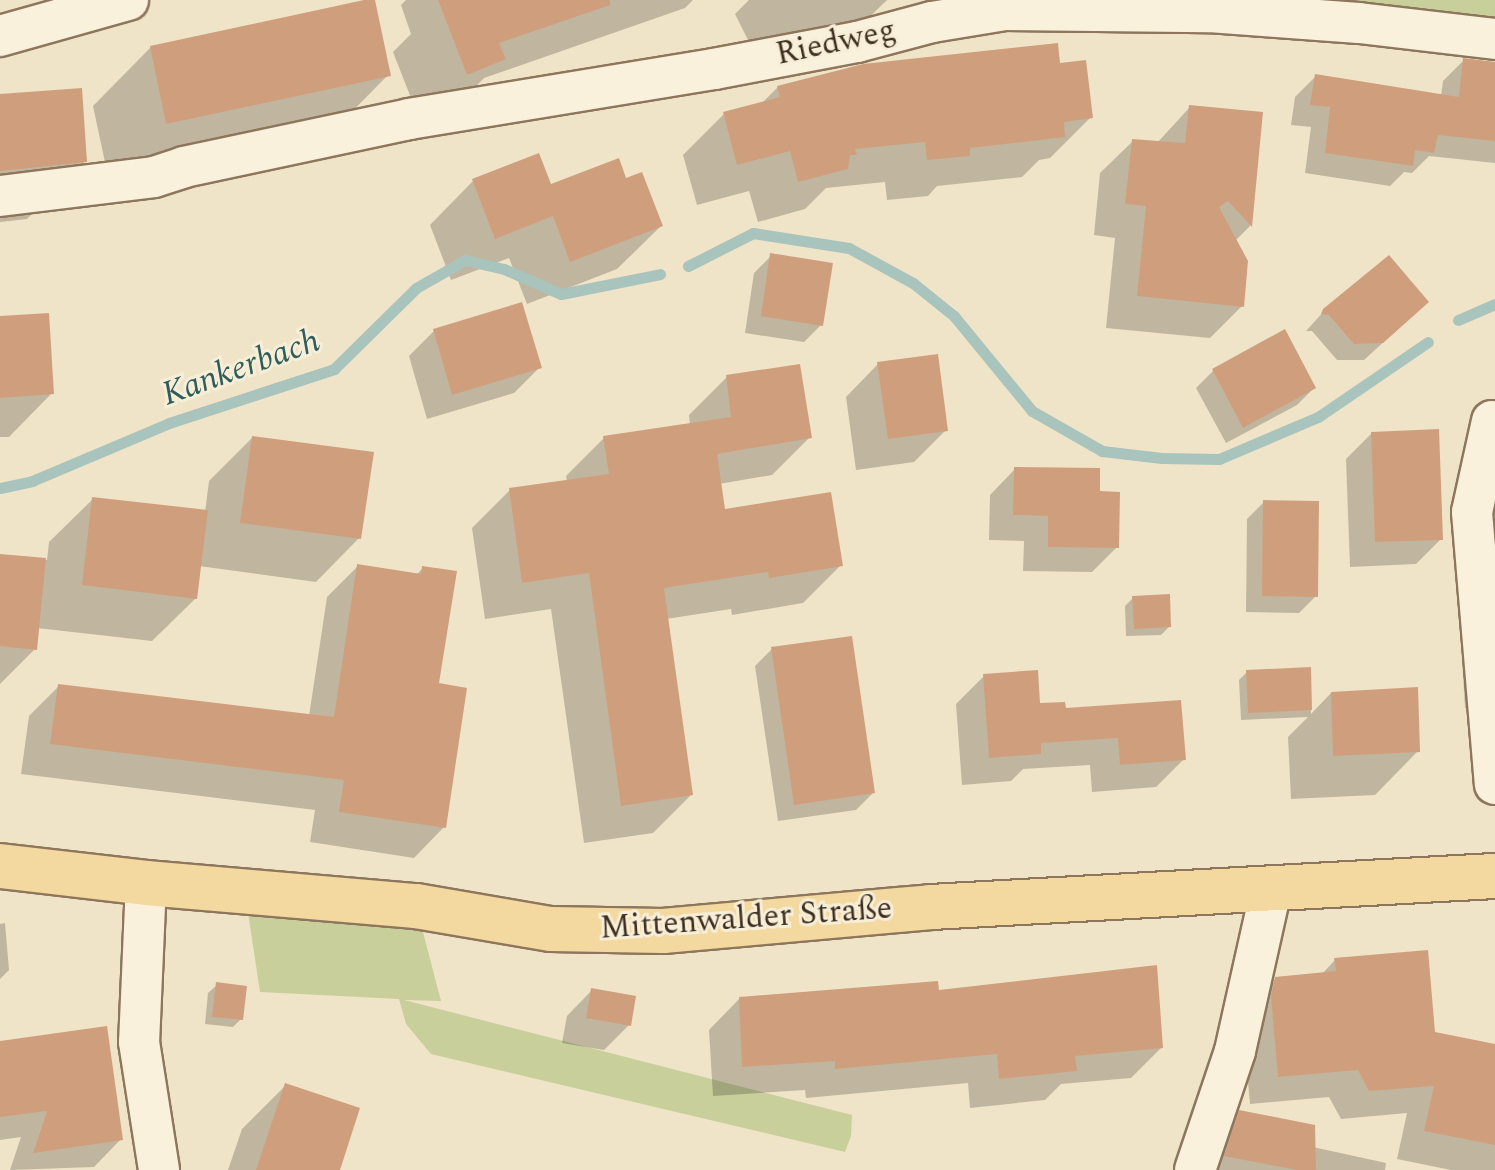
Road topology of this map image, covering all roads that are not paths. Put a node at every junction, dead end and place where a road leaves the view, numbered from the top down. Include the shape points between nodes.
1 (128, 0) edge
2 (0, 36) edge
3 (1495, 39) edge
4 (0, 196) edge
5 (1492, 421) dead end
6 (1495, 784) edge
7 (0, 866) edge
8 (1495, 876) edge
9 (146, 883) junction
10 (1271, 890) junction
11 (159, 1170) edge
12 (1195, 1170) edge

1 - 2 street
3 - 4 street, Riedweg via 1209,12 1005,10 714,69 409,119 154,177
5 - 6 street via 1472,512
7 - 9 main road, Mittenwalder Straße
8 - 10 main road, Mittenwalder Straße
9 - 10 main road, Mittenwalder Straße via 416,906 551,929 663,931 931,907
9 - 11 street via 139,1042
10 - 12 street via 1235,1051

